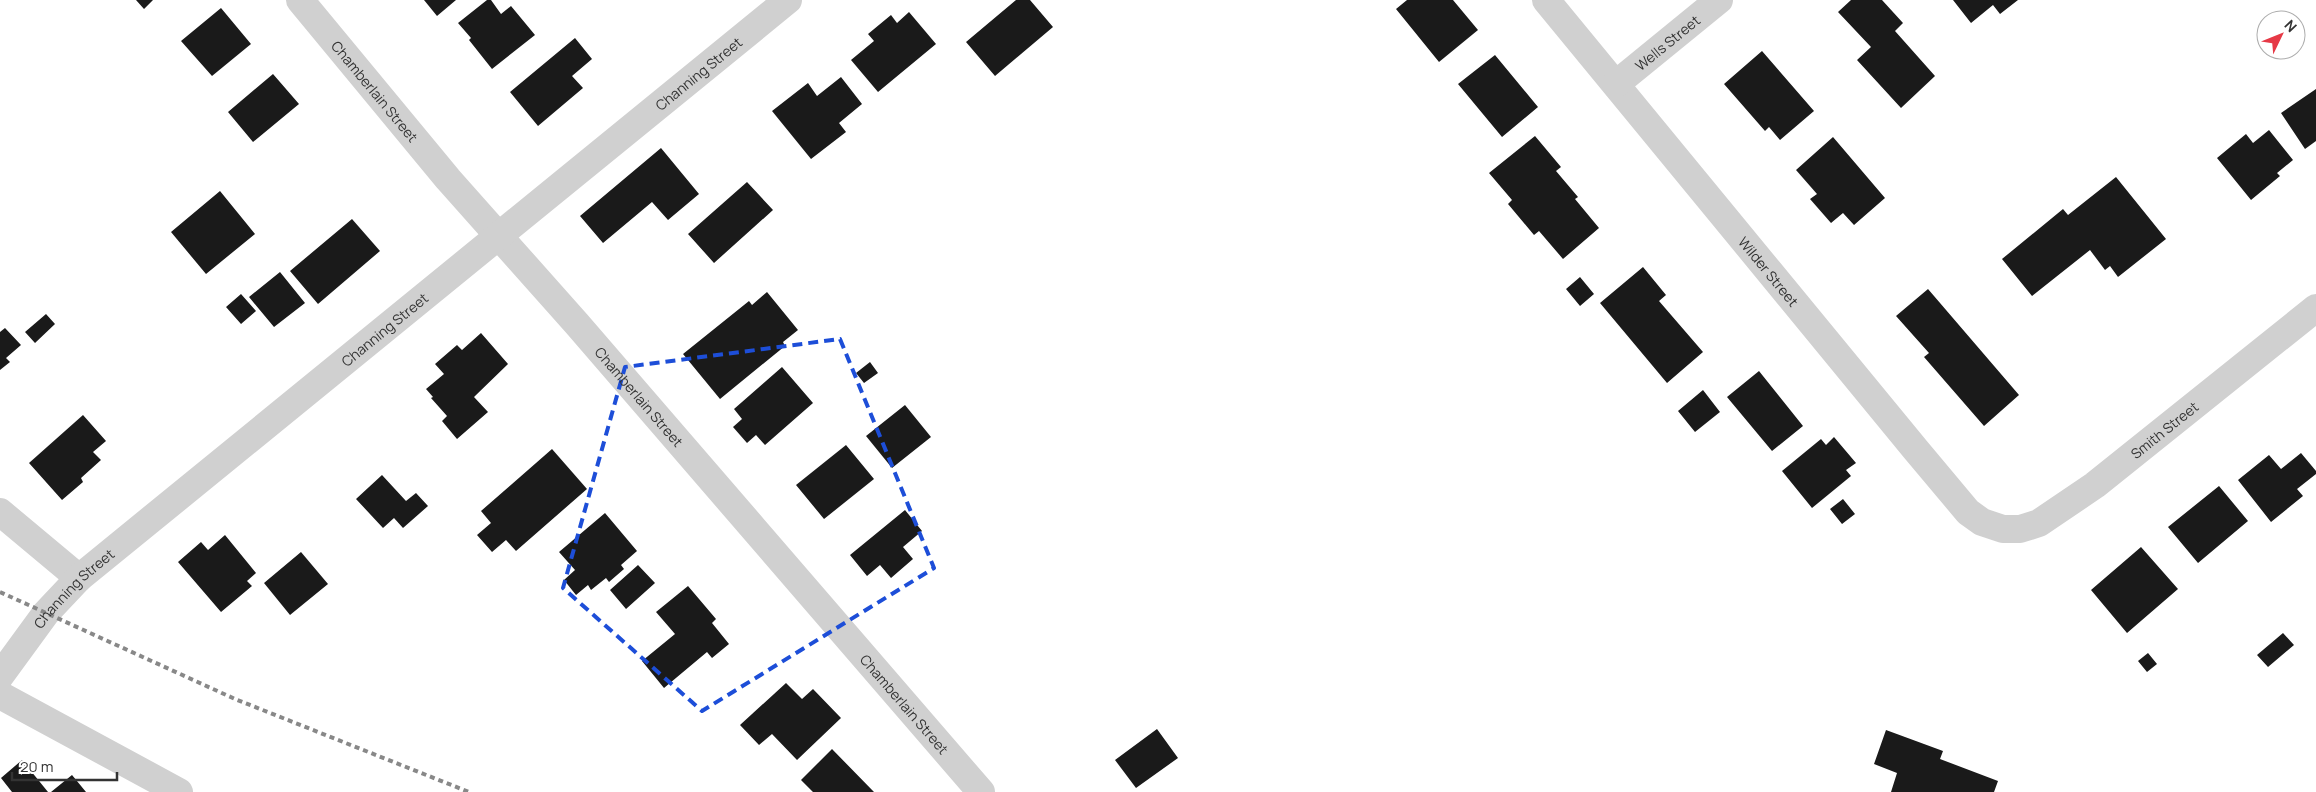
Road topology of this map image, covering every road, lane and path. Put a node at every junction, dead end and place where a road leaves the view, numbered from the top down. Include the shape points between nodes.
1 (300, 0) edge
2 (788, 0) edge
3 (1546, 0) edge
4 (1719, 0) edge
5 (1616, 84) junction
6 (498, 236) junction
7 (2316, 308) edge
8 (0, 512) edge
9 (2003, 529) joint
10 (79, 578) junction
11 (0, 676) edge
12 (0, 695) edge
13 (179, 792) edge
14 (981, 792) edge

1 - 6 street, Chamberlain Street
2 - 6 street, Channing Street
3 - 5 street, Wilder Street
4 - 5 street, Wells Street
5 - 9 street, Wilder Street via 1968,512 1982,522
6 - 10 street, Channing Street
6 - 14 street, Chamberlain Street
7 - 9 street, Smith Street via 2095,485 2039,523 2020,529
8 - 10 street
10 - 11 street, Channing Street via 46,613
12 - 13 street

